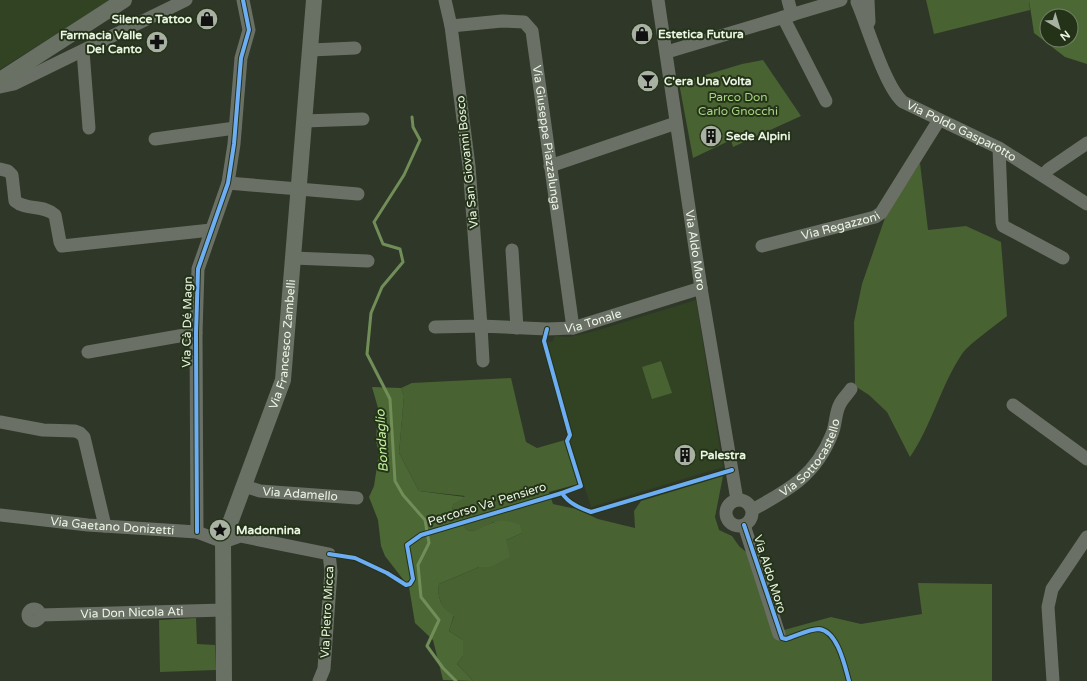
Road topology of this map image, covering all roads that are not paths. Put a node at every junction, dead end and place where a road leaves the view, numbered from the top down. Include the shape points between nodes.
1 (124, 0) edge
2 (186, 0) edge
3 (243, 0) edge
4 (314, 0) edge
5 (445, 0) edge
6 (658, 0) edge
7 (788, 0) edge
8 (841, 0) edge
9 (862, 0) edge
10 (788, 16) junction
11 (451, 26) junction
12 (355, 48) dead end
13 (311, 50) junction
14 (82, 51) junction
15 (667, 52) junction
16 (28, 63) junction
17 (50, 67) junction
18 (0, 80) edge
19 (0, 87) edge
20 (826, 101) dead end
21 (363, 119) dead end
22 (939, 120) junction
23 (304, 121) junction
24 (676, 123) junction
25 (89, 128) dead end
26 (236, 128) junction
27 (155, 139) dead end
28 (1087, 143) edge
29 (998, 148) junction
30 (550, 166) junction
31 (0, 170) edge
32 (1043, 176) junction
33 (228, 183) junction
34 (298, 188) junction
35 (358, 194) dead end
36 (1087, 204) edge
37 (211, 230) junction
38 (762, 246) dead end
39 (512, 250) dead end
40 (293, 258) junction
41 (1063, 258) dead end
42 (368, 260) dead end
43 (701, 288) junction
44 (481, 326) junction
45 (435, 327) dead end
46 (517, 328) junction
47 (573, 328) junction
48 (196, 333) junction
49 (88, 352) dead end
50 (483, 361) dead end
51 (851, 389) dead end
52 (1013, 405) dead end
53 (0, 422) edge
54 (1087, 459) edge
55 (244, 486) junction
56 (357, 498) dead end
57 (737, 500) junction
58 (752, 510) junction
59 (0, 515) edge
60 (744, 525) junction
61 (105, 526) junction
62 (197, 532) junction
63 (1087, 537) edge
64 (223, 542) junction
65 (224, 610) junction
66 (40, 615) dead end
67 (779, 634) dead end
68 (224, 681) edge
69 (319, 681) edge
70 (1053, 681) edge

1 - 16 main road
2 - 14 street
3 - 26 street, Via Cà Dé Magn via 249,30 241,58
4 - 13 main road, Via Francesco Zambelli
5 - 11 street, Via San Giovanni Bosco
6 - 15 street, Via Aldo Moro
7 - 10 street
8 - 10 street
9 - 22 street, Via Poldo Gasparotto via 869,30 887,78 898,98
10 - 15 street
10 - 20 street
11 - 30 street, Via Giuseppe Piazzalunga via 502,21 524,22 532,31
11 - 44 street, Via San Giovanni Bosco via 469,166
12 - 13 street
13 - 23 main road, Via Francesco Zambelli
14 - 17 street
14 - 25 street
15 - 24 street, Via Aldo Moro
16 - 17 street via 36,68
16 - 18 main road
17 - 19 street via 14,84
21 - 23 street
22 - 29 street, Via Poldo Gasparotto
22 - 38 street, Via Regazzoni via 881,213 875,217
23 - 34 main road, Via Francesco Zambelli
24 - 30 street
24 - 43 street, Via Aldo Moro
26 - 27 street
26 - 33 street, Via Cà Dé Magn
28 - 32 street
29 - 32 street, Via Poldo Gasparotto
29 - 41 street via 1004,226
30 - 47 street, Via Giuseppe Piazzalunga
31 - 37 street via 8,171 12,175 15,201 20,205 47,208 55,215 62,246
32 - 36 street, Via Poldo Gasparotto
33 - 34 street
33 - 37 street, Via Cà Dé Magn
34 - 35 street
34 - 40 main road, Via Francesco Zambelli
37 - 48 street, Via Cà Dé Magn via 198,270
39 - 46 street
40 - 42 street
40 - 55 main road, Via Francesco Zambelli via 283,380
43 - 47 street, Via Tonale
43 - 57 street, Via Aldo Moro
44 - 45 street
44 - 46 street, Via Tonale
44 - 50 street, Via San Giovanni Bosco
46 - 47 street, Via Tonale
48 - 49 street
48 - 62 street, Via Cà Dé Magn
51 - 58 street, Via Sottocastello via 840,404 833,433 819,461 795,485
52 - 54 street
53 - 61 street via 43,430 80,433 84,437
55 - 56 street, Via Adamello via 260,491
55 - 64 main road, Via Francesco Zambelli
57 - 58 street via 748,503
57 - 60 street, Via Aldo Moro via 729,504 726,516 735,525
58 - 60 street, Via Aldo Moro via 751,517
59 - 61 street, Via Gaetano Donizetti
60 - 67 street, Via Aldo Moro
61 - 62 street, Via Gaetano Donizetti
62 - 64 street, Via Gaetano Donizetti
63 - 70 street via 1049,597
64 - 65 main road, Via Francesco Zambelli
64 - 69 street, Via Pietro Micca via 240,536 329,554 331,571 324,669
65 - 66 street, Via Don Nicola Ati
65 - 68 main road, Via Francesco Zambelli

